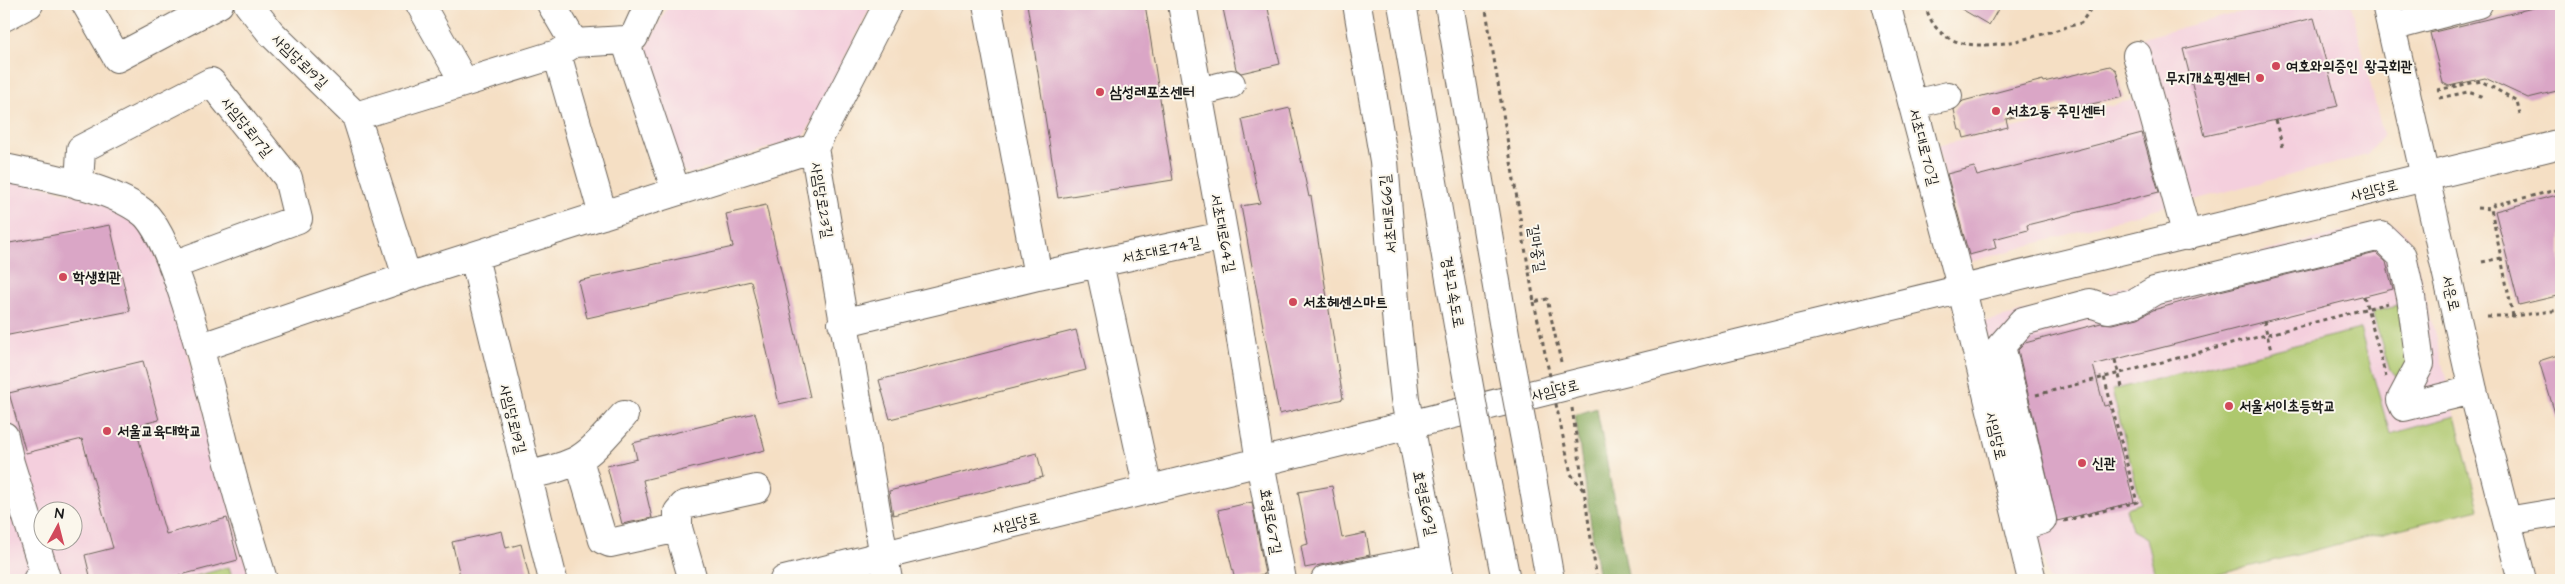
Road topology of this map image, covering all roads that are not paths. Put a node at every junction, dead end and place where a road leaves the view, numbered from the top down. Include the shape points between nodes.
1 (29, 4) edge
2 (86, 4) edge
3 (218, 4) edge
4 (248, 4) edge
5 (420, 4) edge
6 (551, 4) edge
7 (649, 4) edge
8 (888, 4) edge
9 (987, 4) edge
10 (1182, 4) edge
11 (1357, 4) edge
12 (1402, 4) edge
13 (1449, 4) edge
14 (1886, 4) edge
15 (2478, 4) edge
16 (2389, 15) edge
17 (4, 17) edge
18 (625, 40) junction
19 (565, 48) junction
20 (2138, 55) dead end
21 (464, 82) junction
22 (1231, 84) dead end
23 (1198, 92) junction
24 (1948, 96) dead end
25 (1913, 104) junction
26 (356, 116) junction
27 (2561, 144) edge
28 (814, 148) junction
29 (4, 168) edge
30 (2426, 177) junction
31 (79, 185) junction
32 (676, 190) junction
33 (604, 216) junction
34 (1223, 236) junction
35 (2187, 236) junction
36 (474, 257) junction
37 (1099, 263) junction
38 (173, 265) junction
39 (1038, 276) junction
40 (407, 277) junction
41 (1962, 290) junction
42 (842, 323) junction
43 (199, 348) junction
44 (2473, 390) junction
45 (624, 415) dead end
46 (1409, 425) junction
47 (4, 436) edge
48 (579, 460) junction
49 (1260, 462) junction
50 (7, 471) edge
51 (527, 475) junction
52 (757, 489) dead end
53 (1148, 490) junction
54 (2561, 512) edge
55 (2507, 521) junction
56 (2035, 522) road end
57 (678, 528) junction
58 (886, 568) edge
59 (1438, 569) edge
60 (38, 580) edge
61 (263, 580) edge
62 (553, 580) edge
63 (693, 580) edge
64 (784, 580) edge
65 (1282, 580) edge
66 (1325, 580) edge
67 (1506, 580) edge
68 (1550, 580) edge
69 (2032, 580) edge
70 (2522, 580) edge

1 - 17 main road
2 - 3 main road via 117,58
4 - 26 main road, 사임당로19길 via 271,33
5 - 21 main road
6 - 19 main road
7 - 18 main road via 634,37
8 - 28 main road, 사임당로23길
9 - 39 main road
10 - 23 main road, 서초대로64길
11 - 46 main road, 서초대로66길 via 1384,161 1397,326
12 - 67 main road, 경부고속도로, bridge
13 - 68 main road, bridge
14 - 25 main road, 서초대로70길
15 - 16 main road
16 - 30 main road, 서운로
18 - 19 main road
18 - 32 main road
19 - 21 main road
19 - 33 main road
20 - 35 main road
21 - 26 main road
22 - 23 main road
23 - 34 main road, 서초대로64길
24 - 25 main road
25 - 41 main road, 서초대로70길
26 - 40 main road, 사임당로19길
27 - 30 main road, 사임당로
28 - 32 main road
28 - 42 main road, 사임당로23길
29 - 31 main road
30 - 35 main road, 사임당로
30 - 44 main road, 서운로
31 - 38 main road via 141,211 149,218
31 - 38 main road, 사임당로17길 via 81,149 211,82 288,178 298,219
32 - 33 main road
33 - 36 main road
34 - 37 main road, 서초대로74길
34 - 49 main road, 서초대로64길
35 - 41 main road, 사임당로
36 - 40 main road
36 - 51 main road, 사임당로19길
37 - 39 main road
37 - 53 main road
38 - 43 main road
39 - 42 main road
40 - 43 main road
41 - 46 main road, 사임당로
41 - 69 main road, 사임당로
42 - 58 main road, 사임당로23길
43 - 61 main road
44 - 55 main road, 서운로
44 - 56 main road via 2404,407 2401,400 2420,364 2402,256 2382,236 2154,291 2134,303 2108,309 2090,303 2023,321 2001,346 2014,400
45 - 48 main road via 600,443
46 - 49 main road, 사임당로
46 - 59 main road, 효령로69길
47 - 50 main road
48 - 51 main road via 567,467
48 - 57 main road via 603,540 610,543
49 - 53 main road, 사임당로
49 - 65 main road, 효령로67길
50 - 60 main road via 46,578
51 - 62 main road, 사임당로19길
52 - 57 main road via 684,505 678,512
53 - 58 main road, 사임당로
54 - 55 main road
55 - 70 main road, 서운로
57 - 63 main road
58 - 64 main road, 사임당로
59 - 66 main road

